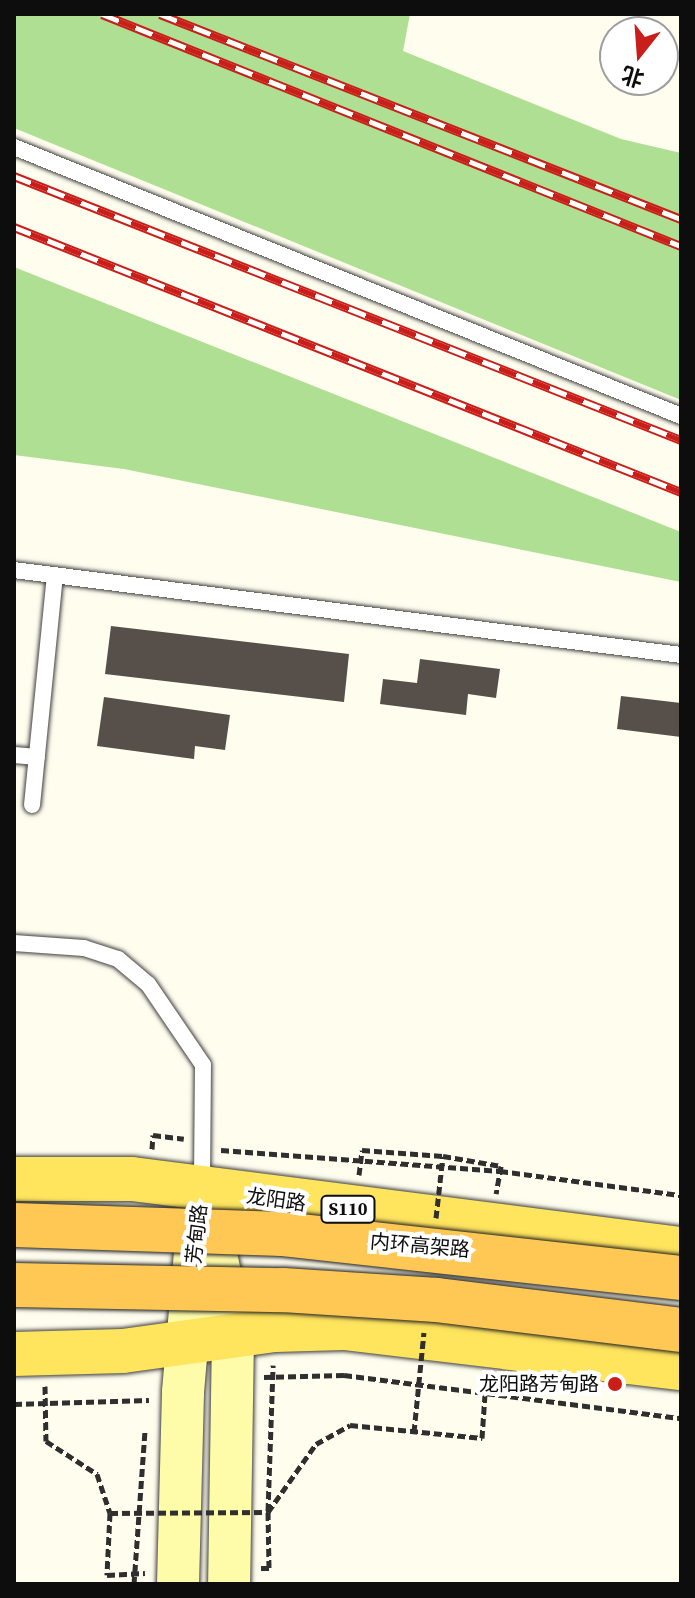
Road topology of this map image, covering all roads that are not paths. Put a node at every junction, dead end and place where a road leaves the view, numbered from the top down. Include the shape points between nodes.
1 (14, 147) edge
2 (681, 416) edge
3 (14, 570) edge
4 (55, 576) junction
5 (681, 655) edge
6 (14, 755) edge
7 (37, 757) junction
8 (32, 805) dead end
9 (14, 943) edge
10 (14, 1179) edge
11 (202, 1187) junction
12 (14, 1225) edge
13 (681, 1249) edge
14 (681, 1278) edge
15 (14, 1285) edge
16 (681, 1330) edge
17 (254, 1333) junction
18 (186, 1343) junction
19 (30, 1354) edge
20 (681, 1368) edge
21 (247, 1580) edge
22 (178, 1584) edge

1 - 2 lane
3 - 4 lane
4 - 5 lane
4 - 7 lane
6 - 7 lane
7 - 8 lane
9 - 11 lane via 84,948 118,959 148,984 203,1065
10 - 11 main road, 龙阳路 / S110 via 132,1179
11 - 13 main road, 龙阳路 / S110 via 281,1202
11 - 17 main road, 芳甸路
11 - 18 main road, 芳甸路
12 - 14 highway, 内环高架路, bridge via 283,1234
15 - 16 highway, bridge via 329,1293
17 - 18 main road
17 - 20 main road via 344,1328 489,1341
17 - 21 main road, 芳甸路
18 - 19 main road
18 - 22 main road, 芳甸路

